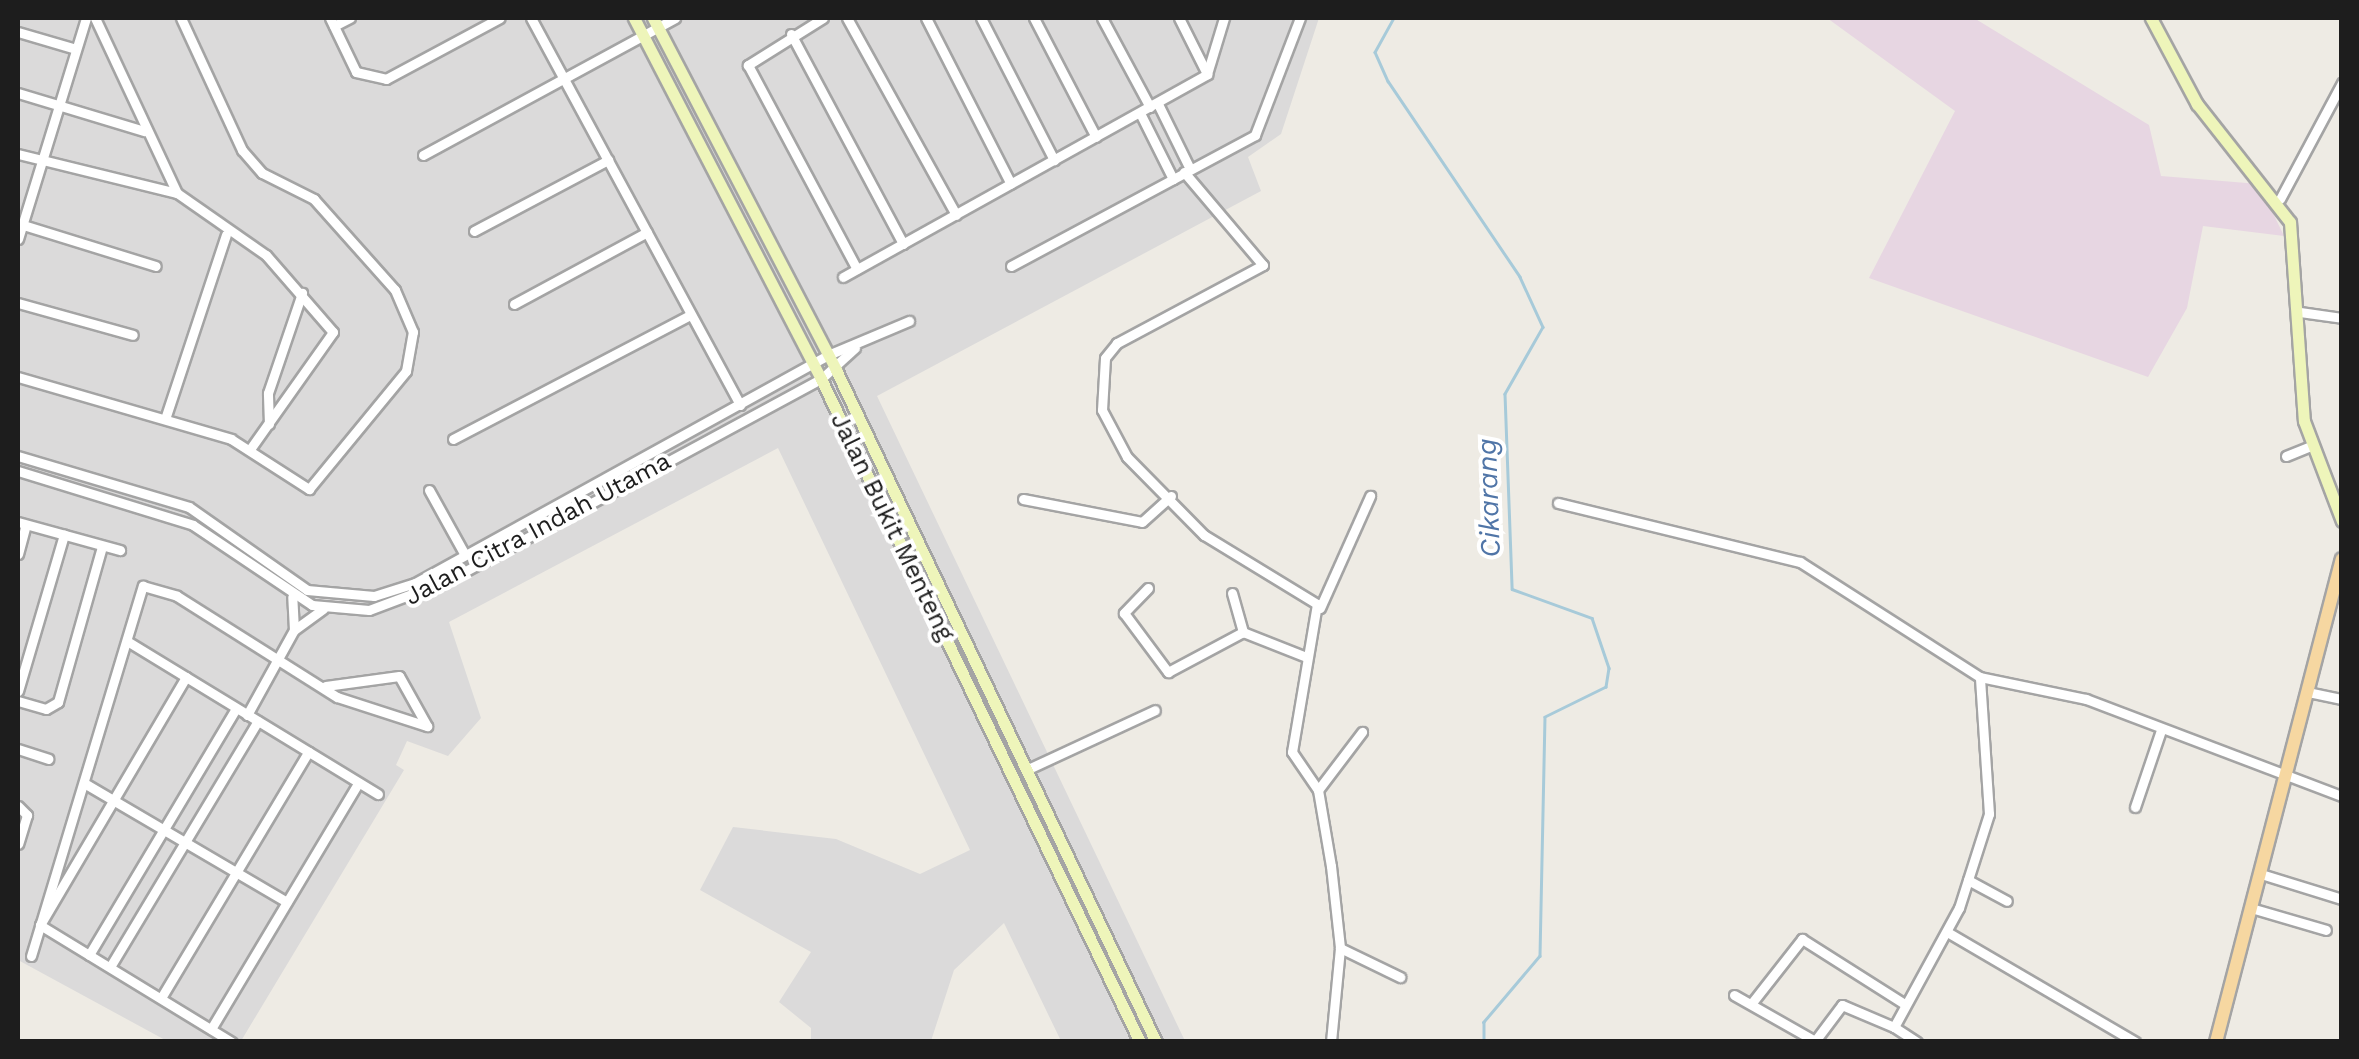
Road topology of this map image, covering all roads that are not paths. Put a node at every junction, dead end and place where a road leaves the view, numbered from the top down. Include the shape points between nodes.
1 (86, 18) edge
2 (95, 18) edge
3 (181, 18) edge
4 (350, 18) edge
5 (500, 18) edge
6 (531, 18) edge
7 (634, 18) edge
8 (675, 18) edge
9 (823, 18) edge
10 (848, 18) edge
11 (926, 18) edge
12 (982, 18) edge
13 (1034, 18) edge
14 (1102, 18) edge
15 (1179, 18) edge
16 (1224, 18) edge
17 (1300, 18) edge
18 (2151, 18) edge
19 (332, 22) edge
20 (656, 22) edge
21 (18, 32) edge
22 (791, 34) junction
23 (643, 35) junction
24 (76, 49) junction
25 (1207, 74) junction
26 (565, 79) junction
27 (2342, 82) edge
28 (18, 93) edge
29 (59, 105) junction
30 (1149, 108) junction
31 (144, 132) junction
32 (1096, 137) junction
33 (18, 154) edge
34 (424, 155) dead end
35 (608, 160) junction
36 (1054, 160) junction
37 (42, 161) junction
38 (1187, 171) junction
39 (1173, 179) junction
40 (1011, 184) junction
41 (177, 193) junction
42 (2280, 200) junction
43 (956, 215) junction
44 (20, 224) edge
45 (474, 230) dead end
46 (647, 232) junction
47 (226, 235) junction
48 (18, 239) edge
49 (903, 244) junction
50 (156, 266) dead end
51 (1011, 266) dead end
52 (856, 270) junction
53 (843, 277) dead end
54 (302, 292) junction
55 (20, 304) edge
56 (514, 304) dead end
57 (2300, 312) junction
58 (690, 315) junction
59 (18, 318) edge
60 (2342, 318) edge
61 (910, 320) dead end
62 (133, 335) dead end
63 (855, 348) junction
64 (828, 355) junction
65 (813, 363) junction
66 (836, 370) junction
67 (18, 377) edge
68 (821, 378) junction
69 (740, 405) junction
70 (165, 419) junction
71 (269, 424) junction
72 (453, 439) dead end
73 (2311, 446) junction
74 (251, 448) junction
75 (18, 456) edge
76 (2286, 456) dead end
77 (18, 471) edge
78 (430, 490) dead end
79 (1170, 496) junction
80 (1370, 496) dead end
81 (1022, 499) dead end
82 (1558, 504) dead end
83 (2342, 521) edge
84 (22, 524) edge
85 (64, 535) junction
86 (102, 546) junction
87 (120, 550) dead end
88 (18, 554) edge
89 (465, 554) junction
90 (2342, 559) edge
91 (1148, 588) dead end
92 (1232, 593) dead end
93 (292, 597) junction
94 (323, 609) junction
95 (1319, 611) junction
96 (294, 630) junction
97 (1243, 632) junction
98 (126, 641) junction
99 (1306, 658) junction
100 (279, 666) junction
101 (186, 677) junction
102 (1980, 677) junction
103 (326, 686) junction
104 (18, 691) edge
105 (2308, 692) junction
106 (2342, 699) edge
107 (18, 700) edge
108 (236, 708) junction
109 (1155, 710) dead end
110 (247, 715) junction
111 (258, 722) junction
112 (2160, 730) junction
113 (1362, 732) dead end
114 (18, 750) edge
115 (308, 752) junction
116 (48, 759) dead end
117 (1026, 770) junction
118 (2289, 779) junction
119 (84, 783) junction
120 (358, 783) junction
121 (1318, 790) junction
122 (378, 794) dead end
123 (2342, 796) edge
124 (114, 800) junction
125 (18, 806) edge
126 (2134, 808) dead end
127 (164, 830) junction
128 (185, 842) junction
129 (18, 844) edge
130 (236, 872) junction
131 (2260, 874) junction
132 (1968, 880) junction
133 (2342, 899) edge
134 (2007, 901) dead end
135 (287, 902) junction
136 (2252, 908) junction
137 (40, 925) junction
138 (2326, 930) dead end
139 (1947, 932) junction
140 (1340, 948) junction
141 (90, 955) junction
142 (31, 956) dead end
143 (110, 968) junction
144 (1400, 977) dead end
145 (1734, 995) dead end
146 (161, 998) junction
147 (1903, 1003) junction
148 (1751, 1004) junction
149 (1894, 1027) junction
150 (212, 1029) junction
151 (232, 1042) edge
152 (1140, 1042) edge
153 (1156, 1042) edge
154 (1331, 1042) edge
155 (1917, 1042) edge
156 (2134, 1042) edge
157 (2216, 1042) edge

1 - 24 street
2 - 31 street
3 - 74 street via 242,150 262,173 314,199 386,278 413,332 406,371 316,489
4 - 19 street
5 - 19 street via 386,79 356,72
6 - 26 street
7 - 23 street, Jalan Bukit Menteng
8 - 20 street
9 - 22 street
10 - 43 street
11 - 40 street
12 - 36 street
13 - 32 street
14 - 30 street
15 - 25 street
16 - 25 street
17 - 38 street via 1262,128
18 - 42 street via 2197,104
20 - 23 street
20 - 64 street, Jalan Bukit Menteng
21 - 24 street
22 - 49 street
22 - 52 street via 748,65
23 - 26 street
23 - 65 street, Jalan Bukit Menteng
24 - 29 street
25 - 30 street
26 - 34 street
26 - 35 street
27 - 42 street
28 - 29 street
29 - 31 street
29 - 37 street
30 - 32 street
30 - 38 street
30 - 39 street
31 - 41 street
32 - 36 street
33 - 37 street
35 - 45 street
35 - 46 street
36 - 40 street
37 - 41 street
37 - 44 street
38 - 39 street
38 - 79 street via 1264,261 1147,320 1105,358 1108,434
39 - 51 street
40 - 43 street
41 - 47 street
42 - 57 street via 2295,241
43 - 49 street
44 - 48 street
44 - 50 street
46 - 56 street
46 - 58 street
47 - 54 street via 266,255
47 - 70 street
49 - 52 street
52 - 53 street
54 - 71 street via 268,392
54 - 71 street via 334,338
55 - 59 street
55 - 62 street
57 - 60 street
57 - 73 street
58 - 69 street
58 - 72 street
61 - 63 street
63 - 64 street
63 - 66 street, Jalan Citra Indah Utama
64 - 65 street
64 - 66 street, Jalan Bukit Menteng
65 - 68 street, Jalan Bukit Menteng
65 - 69 street
66 - 68 street, Jalan Citra Indah Utama
66 - 117 street, Jalan Bukit Menteng
67 - 70 street
68 - 94 street, Jalan Citra Indah Utama via 420,595 369,610
68 - 152 street, Jalan Bukit Menteng
69 - 89 street
70 - 74 street
71 - 74 street
73 - 76 street
73 - 83 street
75 - 89 street via 188,507 307,590 355,598 415,583
77 - 93 street, Jalan Citra Indah Utama via 193,524
78 - 89 street
79 - 81 street via 1142,522
79 - 95 street via 1246,569 1311,598
80 - 95 street
82 - 102 street via 1800,562
84 - 85 street
84 - 88 street
85 - 86 street
85 - 104 street
86 - 87 street
86 - 107 street via 58,702 46,709
90 - 105 main road
91 - 97 street via 1124,613 1168,672
92 - 97 street
93 - 94 street, Jalan Citra Indah Utama
93 - 96 street
94 - 96 street
95 - 99 street
96 - 100 street
97 - 99 street
98 - 100 street via 149,584
98 - 101 street
98 - 119 street
99 - 121 street via 1292,758
100 - 103 street
100 - 110 street
101 - 108 street
101 - 124 street
102 - 112 street via 2086,699
102 - 132 street via 1989,814
103 - 103 street via 398,676 428,726 336,697
105 - 106 street
105 - 118 main road
108 - 110 street
108 - 127 street
109 - 117 street
110 - 111 street
111 - 115 street
111 - 128 street
112 - 118 street
112 - 126 street
113 - 121 street
114 - 116 street
115 - 120 street
115 - 130 street
117 - 153 street, Jalan Bukit Menteng
118 - 123 street
118 - 131 main road
119 - 124 street
119 - 137 street
120 - 122 street
120 - 135 street
121 - 140 street
124 - 127 street
124 - 137 street
125 - 129 street via 27,815
127 - 128 street
127 - 141 street
128 - 130 street
128 - 143 street
130 - 135 street
130 - 146 street
131 - 133 street
131 - 136 main road
132 - 134 street
132 - 139 street
135 - 150 street
136 - 138 street
136 - 157 main road
137 - 141 street
137 - 142 street
139 - 147 street
139 - 156 street
140 - 144 street
140 - 154 street
141 - 143 street
143 - 146 street
145 - 148 street
146 - 150 street
147 - 148 street via 1802,939
147 - 149 street
148 - 149 street via 1815,1041 1842,1005
149 - 155 street
150 - 151 street

